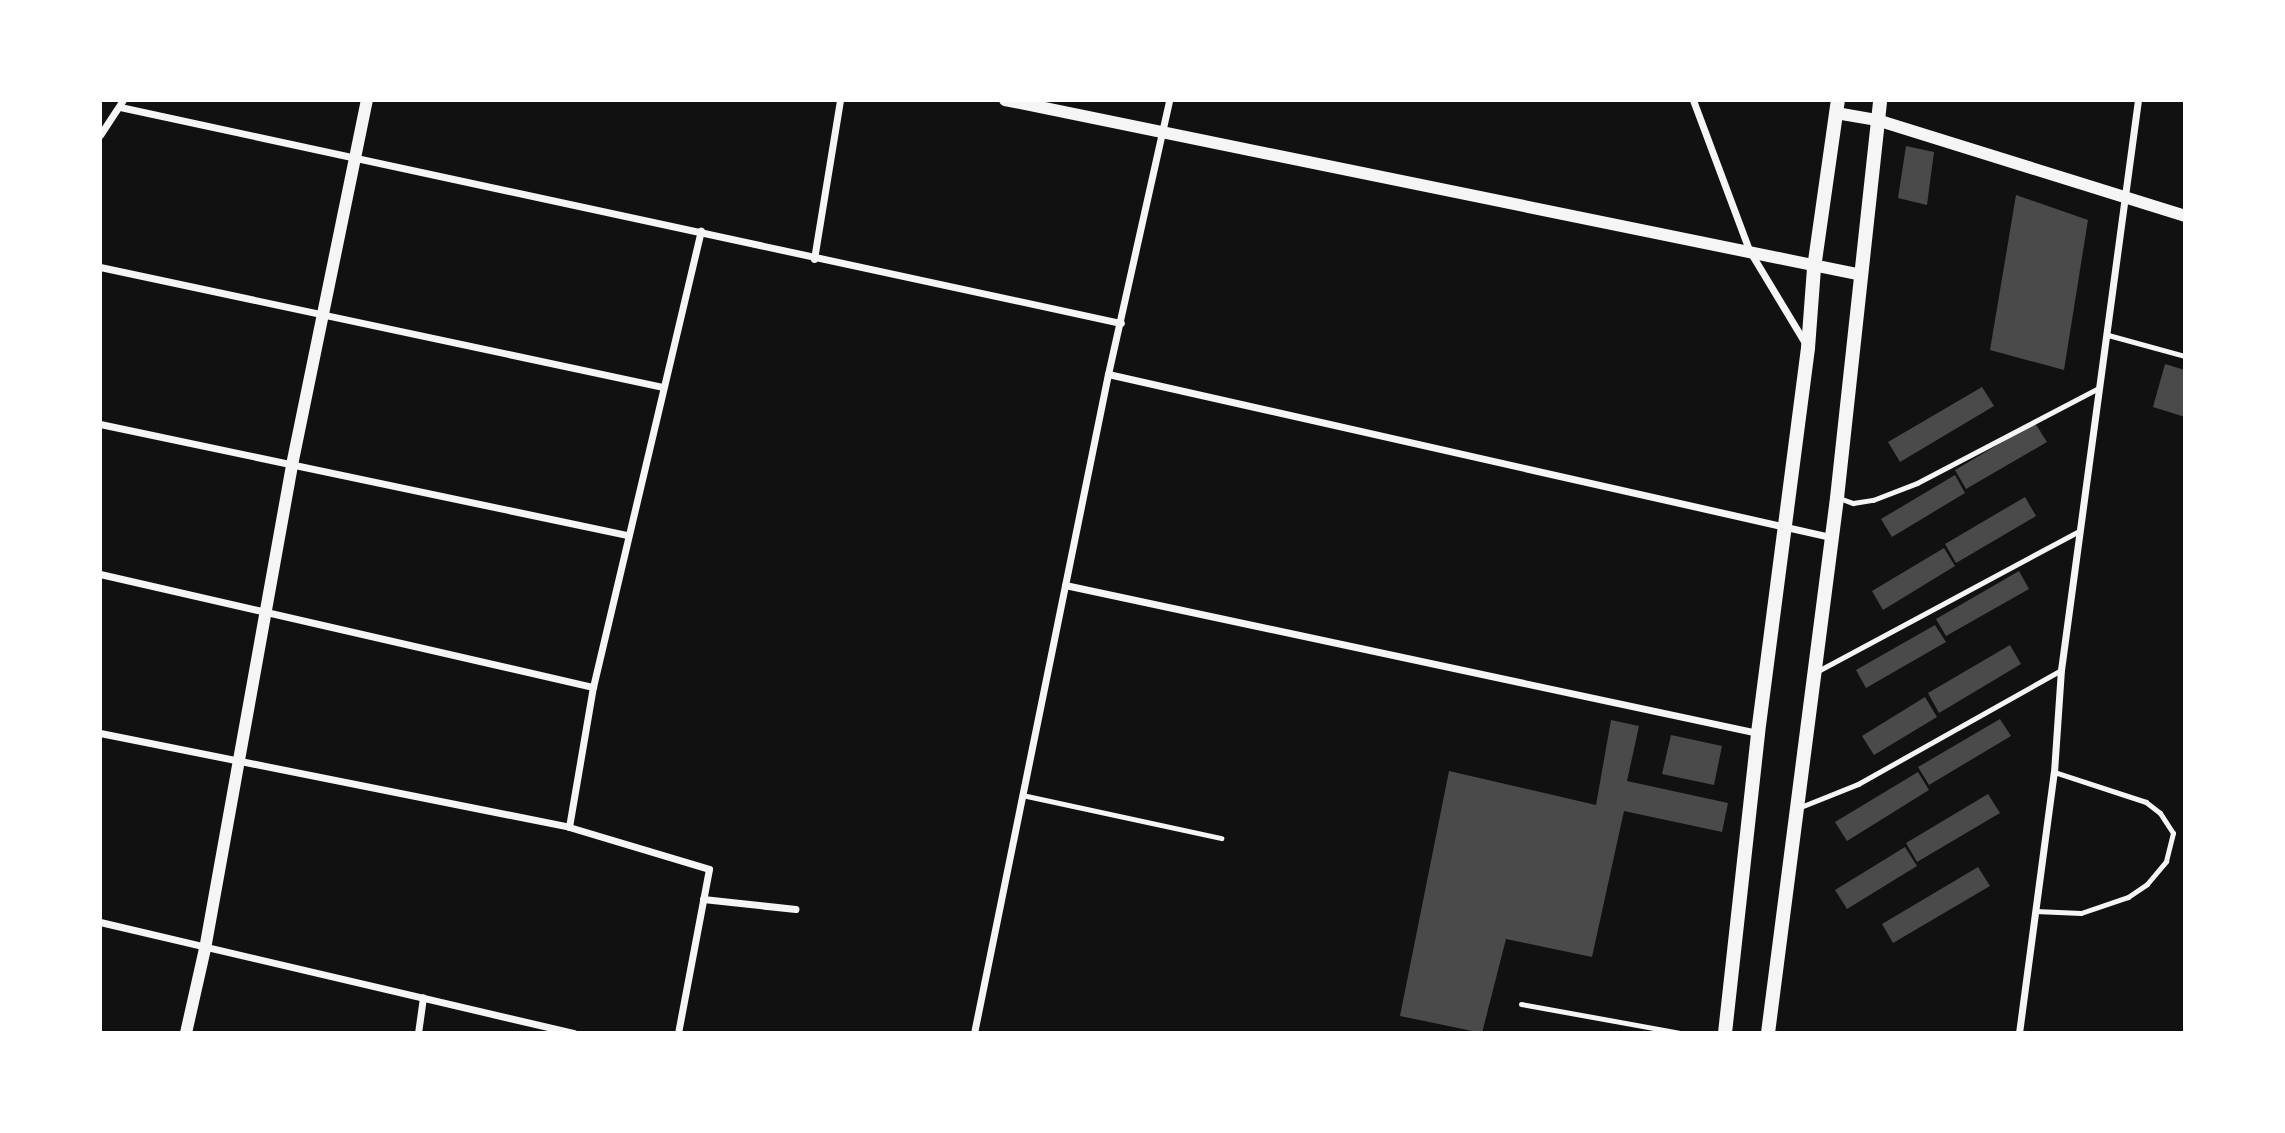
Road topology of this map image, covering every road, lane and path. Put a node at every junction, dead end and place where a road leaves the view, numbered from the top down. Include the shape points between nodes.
1 (367, 100) edge
2 (839, 100) edge
3 (1005, 100) edge
4 (1169, 100) edge
5 (1693, 100) edge
6 (1880, 100) edge
7 (2138, 100) edge
8 (122, 103) edge
9 (1837, 106) edge
10 (1877, 120) junction
11 (1163, 133) junction
12 (100, 135) edge
13 (355, 160) junction
14 (2126, 198) junction
15 (2185, 216) edge
16 (701, 231) junction
17 (1749, 250) junction
18 (814, 259) junction
19 (100, 267) edge
20 (1814, 268) junction
21 (1861, 275) junction
22 (322, 314) junction
23 (1121, 323) junction
24 (2108, 335) junction
25 (1808, 348) junction
26 (2185, 356) edge
27 (1108, 374) junction
28 (663, 387) junction
29 (2099, 388) junction
30 (100, 424) edge
31 (292, 465) junction
32 (1837, 498) junction
33 (1786, 526) junction
34 (2080, 531) junction
35 (628, 535) junction
36 (1830, 537) junction
37 (100, 574) edge
38 (1065, 584) junction
39 (265, 612) junction
40 (2061, 670) junction
41 (1813, 673) junction
42 (593, 687) junction
43 (100, 733) edge
44 (1758, 733) junction
45 (235, 762) junction
46 (2054, 772) junction
47 (1023, 795) junction
48 (1798, 808) junction
49 (569, 827) junction
50 (1221, 838) dead end
51 (703, 899) junction
52 (795, 909) dead end
53 (2035, 911) junction
54 (100, 922) edge
55 (205, 949) junction
56 (423, 997) junction
57 (1521, 1004) dead end
58 (186, 1033) edge
59 (418, 1033) edge
60 (574, 1033) edge
61 (678, 1033) edge
62 (974, 1033) edge
63 (1681, 1033) edge
64 (1725, 1033) edge
65 (1768, 1033) edge
66 (2019, 1033) edge

1 - 13 street
2 - 18 street
3 - 11 street
4 - 11 street
5 - 17 street
6 - 10 main road
7 - 14 street
8 - 12 street
8 - 13 street
9 - 10 street
9 - 20 main road
10 - 14 street
10 - 21 main road
11 - 17 street
11 - 23 street
13 - 16 street
13 - 22 street
14 - 15 street
14 - 24 street
16 - 18 street
16 - 28 street
17 - 20 street
17 - 25 street
18 - 23 street
19 - 22 street
20 - 21 street
20 - 25 main road
21 - 32 main road
22 - 28 street
22 - 31 street
23 - 27 street
24 - 26 lane
24 - 29 street
25 - 33 main road
27 - 33 street
27 - 38 street
28 - 35 street
29 - 32 lane via 1917,483 1873,500 1853,503
29 - 34 street
30 - 31 street
31 - 35 street
31 - 39 street
32 - 36 main road
33 - 36 street
33 - 44 main road
34 - 40 street
34 - 41 lane
35 - 42 street
36 - 41 main road
37 - 39 street
38 - 44 street
38 - 47 street
39 - 42 street
39 - 45 street
40 - 46 street
40 - 48 lane via 1858,784
41 - 48 main road
42 - 49 street
43 - 45 street
44 - 64 main road
45 - 49 street
45 - 55 street
46 - 53 street
46 - 53 lane via 2146,802 2161,813 2173,833 2166,861 2147,884 2128,897 2081,913
47 - 50 lane
47 - 62 street
48 - 65 main road
49 - 51 street via 709,869
51 - 52 street
51 - 61 street
53 - 66 street
54 - 55 street
55 - 56 street
55 - 58 street
56 - 59 street
56 - 60 street
57 - 63 lane

